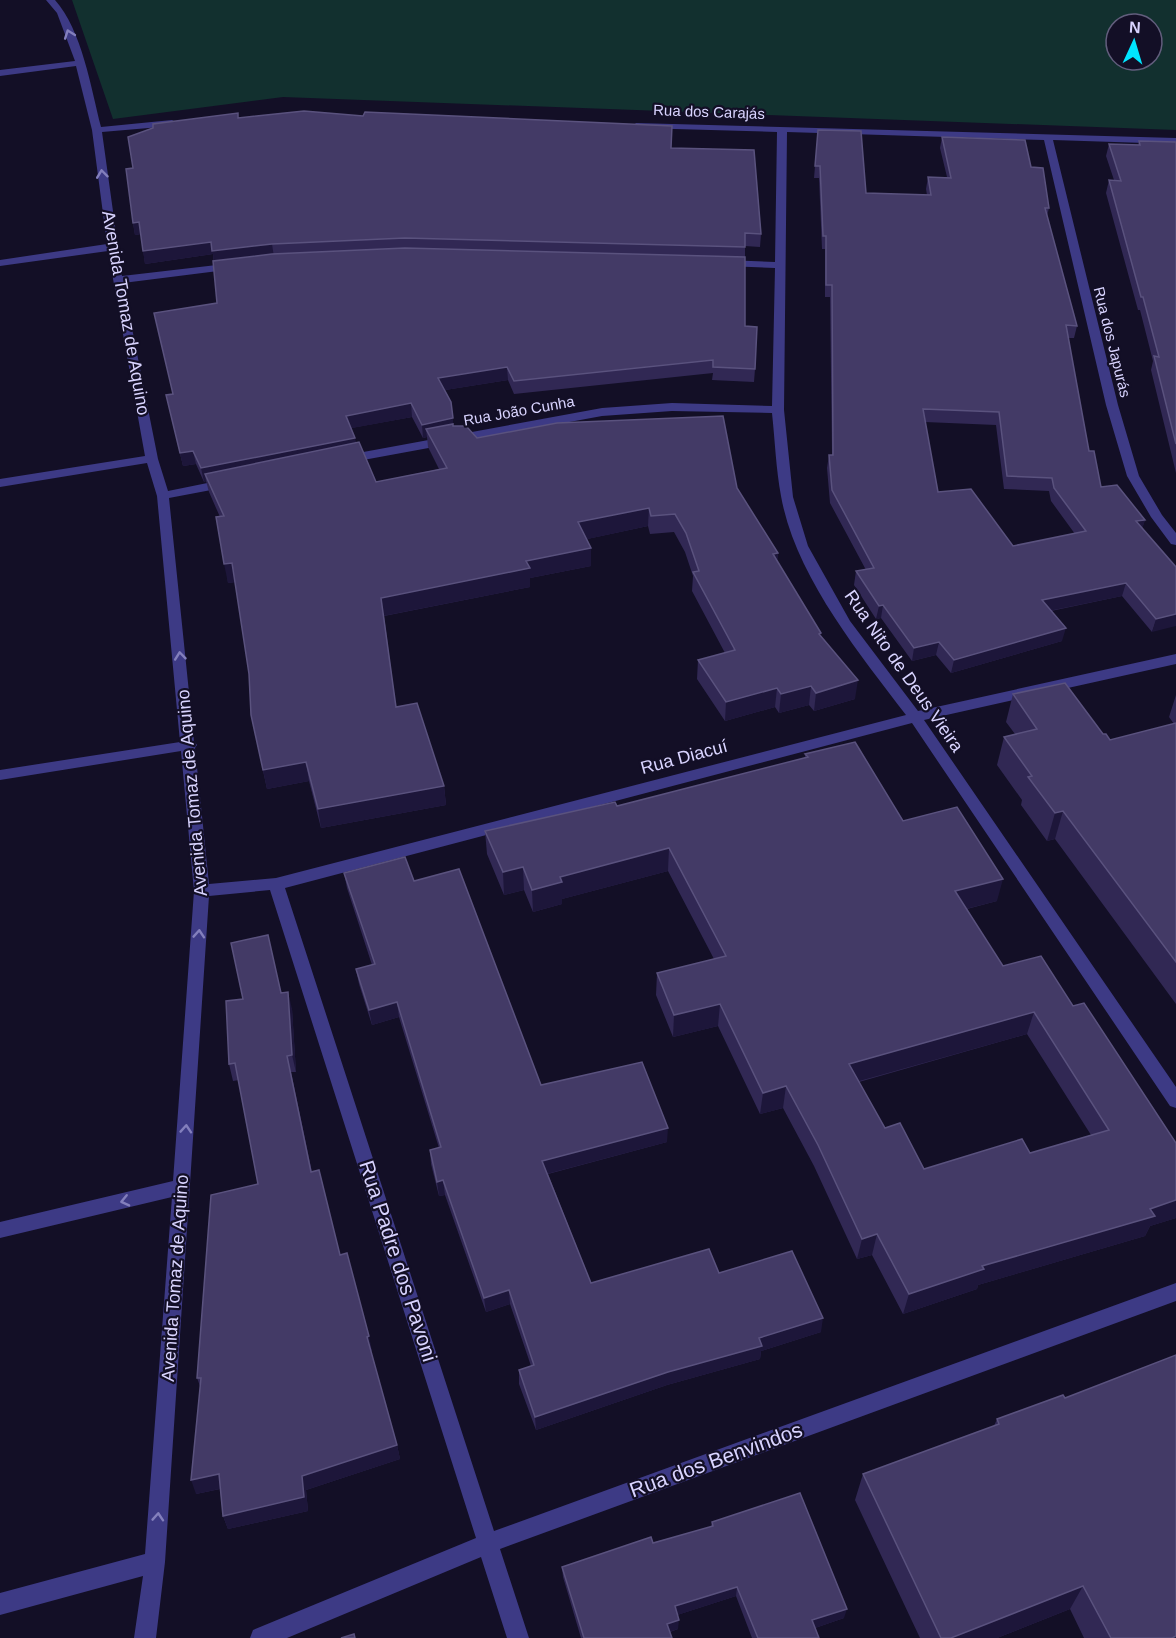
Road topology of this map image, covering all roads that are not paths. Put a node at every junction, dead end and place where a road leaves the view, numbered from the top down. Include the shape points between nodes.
1 (50, 0) edge
2 (80, 63) junction
3 (0, 73) edge
4 (185, 122) edge
5 (628, 125) edge
6 (97, 130) junction
7 (782, 130) junction
8 (1048, 138) junction
9 (1176, 141) edge
10 (111, 247) junction
11 (710, 262) edge
12 (0, 263) edge
13 (241, 265) edge
14 (779, 265) junction
15 (117, 280) junction
16 (778, 410) junction
17 (152, 459) junction
18 (335, 462) edge
19 (243, 480) edge
20 (0, 483) edge
21 (163, 496) junction
22 (1176, 541) edge
23 (1176, 659) edge
24 (915, 717) junction
25 (190, 745) junction
26 (0, 775) edge
27 (276, 884) junction
28 (202, 891) junction
29 (1176, 1101) edge
30 (182, 1187) junction
31 (0, 1230) edge
32 (1176, 1293) edge
33 (489, 1543) junction
34 (155, 1562) junction
35 (0, 1604) edge
36 (145, 1638) edge
37 (261, 1638) edge
38 (518, 1638) edge

2 -> 1 street, Avenida Tomaz de Aquino via 61,12
2 - 3 street
2 - 6 street, Avenida Tomaz de Aquino
4 - 6 street
5 - 7 street, Rua dos Carajás
10 -> 6 street, Avenida Tomaz de Aquino
7 - 8 street, Rua dos Carajás
7 - 14 street, Rua Nito de Deus Vieira
8 - 9 street, Rua dos Carajás
8 - 22 street, Rua dos Japurás via 1112,405 1133,476
10 - 12 street
10 - 15 street, Avenida Tomaz de Aquino
11 - 14 street
13 - 15 street
14 - 16 street, Rua Nito de Deus Vieira
15 - 17 street, Avenida Tomaz de Aquino
16 - 18 street, Rua João Cunha via 672,407 602,411
16 - 24 street, Rua Nito de Deus Vieira via 787,497 802,546 844,623
17 - 20 street
17 - 21 street, Avenida Tomaz de Aquino
19 - 21 street
25 -> 21 street, Avenida Tomaz de Aquino
23 - 24 street, Rua Diacuí
24 - 27 street, Rua Diacuí
24 - 29 street, Rua Nito de Deus Vieira
25 - 26 street
25 - 28 street, Avenida Tomaz de Aquino
27 - 28 street, Rua Diacuí
27 - 33 street, Rua Padre dos Pavoni
30 -> 28 street, Avenida Tomaz de Aquino
30 -> 31 street
34 -> 30 street, Avenida Tomaz de Aquino
32 - 33 street, Rua dos Benvindos
33 - 37 street, Rua dos Benvindos
33 - 38 street, Rua Padre dos Pavoni
34 - 35 street
34 - 36 street, Avenida Tomaz de Aquino

